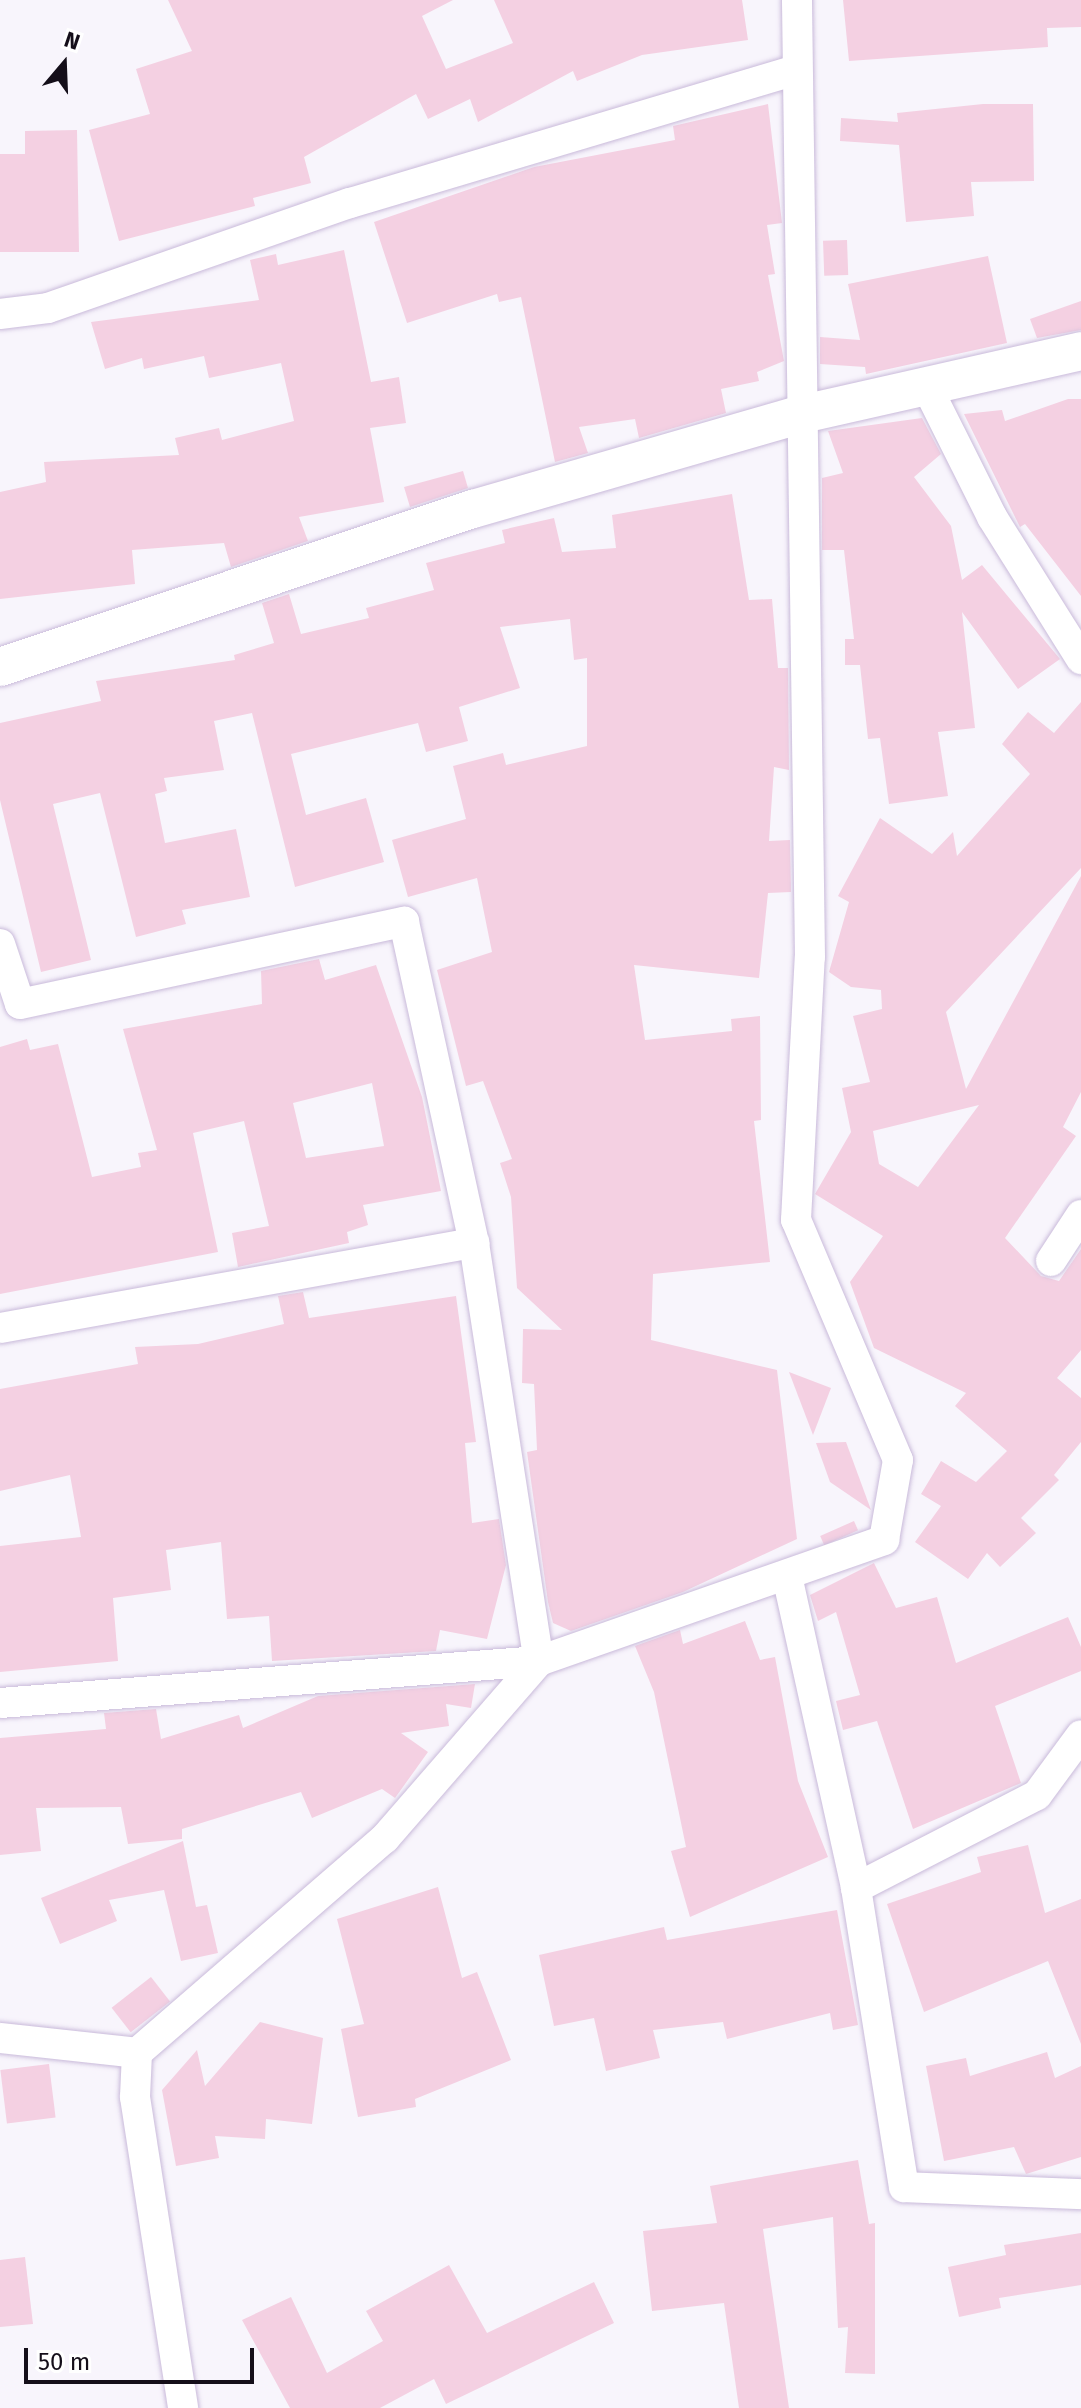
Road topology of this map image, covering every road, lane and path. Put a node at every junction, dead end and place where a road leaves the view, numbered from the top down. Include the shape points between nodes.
1 (797, 0) edge
2 (795, 70) junction
3 (0, 314) edge
4 (1081, 351) edge
5 (926, 385) junction
6 (798, 415) junction
7 (1081, 659) edge
8 (0, 667) edge
9 (0, 944) edge
10 (10, 1007) edge
11 (1081, 1215) edge
12 (474, 1243) junction
13 (1051, 1261) dead end
14 (0, 1328) edge
15 (787, 1576) junction
16 (539, 1661) junction
17 (0, 1703) edge
18 (1081, 1735) edge
19 (856, 1888) junction
20 (0, 2038) edge
21 (137, 2053) junction
22 (1081, 2194) edge
23 (183, 2408) edge

1 - 2 street
2 - 3 street via 350,203 48,308
2 - 6 street
4 - 5 street
5 - 6 street
5 - 7 street via 992,517
6 - 8 street via 473,509
6 - 15 street via 810,957 796,1220 898,1460 884,1540
9 - 10 street
10 - 12 street via 404,922
11 - 13 street
12 - 14 street
12 - 16 street
15 - 16 street
15 - 19 street
16 - 17 street
16 - 21 street via 385,1838
18 - 19 street via 1037,1795
19 - 22 street via 904,2187
20 - 21 street
21 - 23 street via 135,2097

